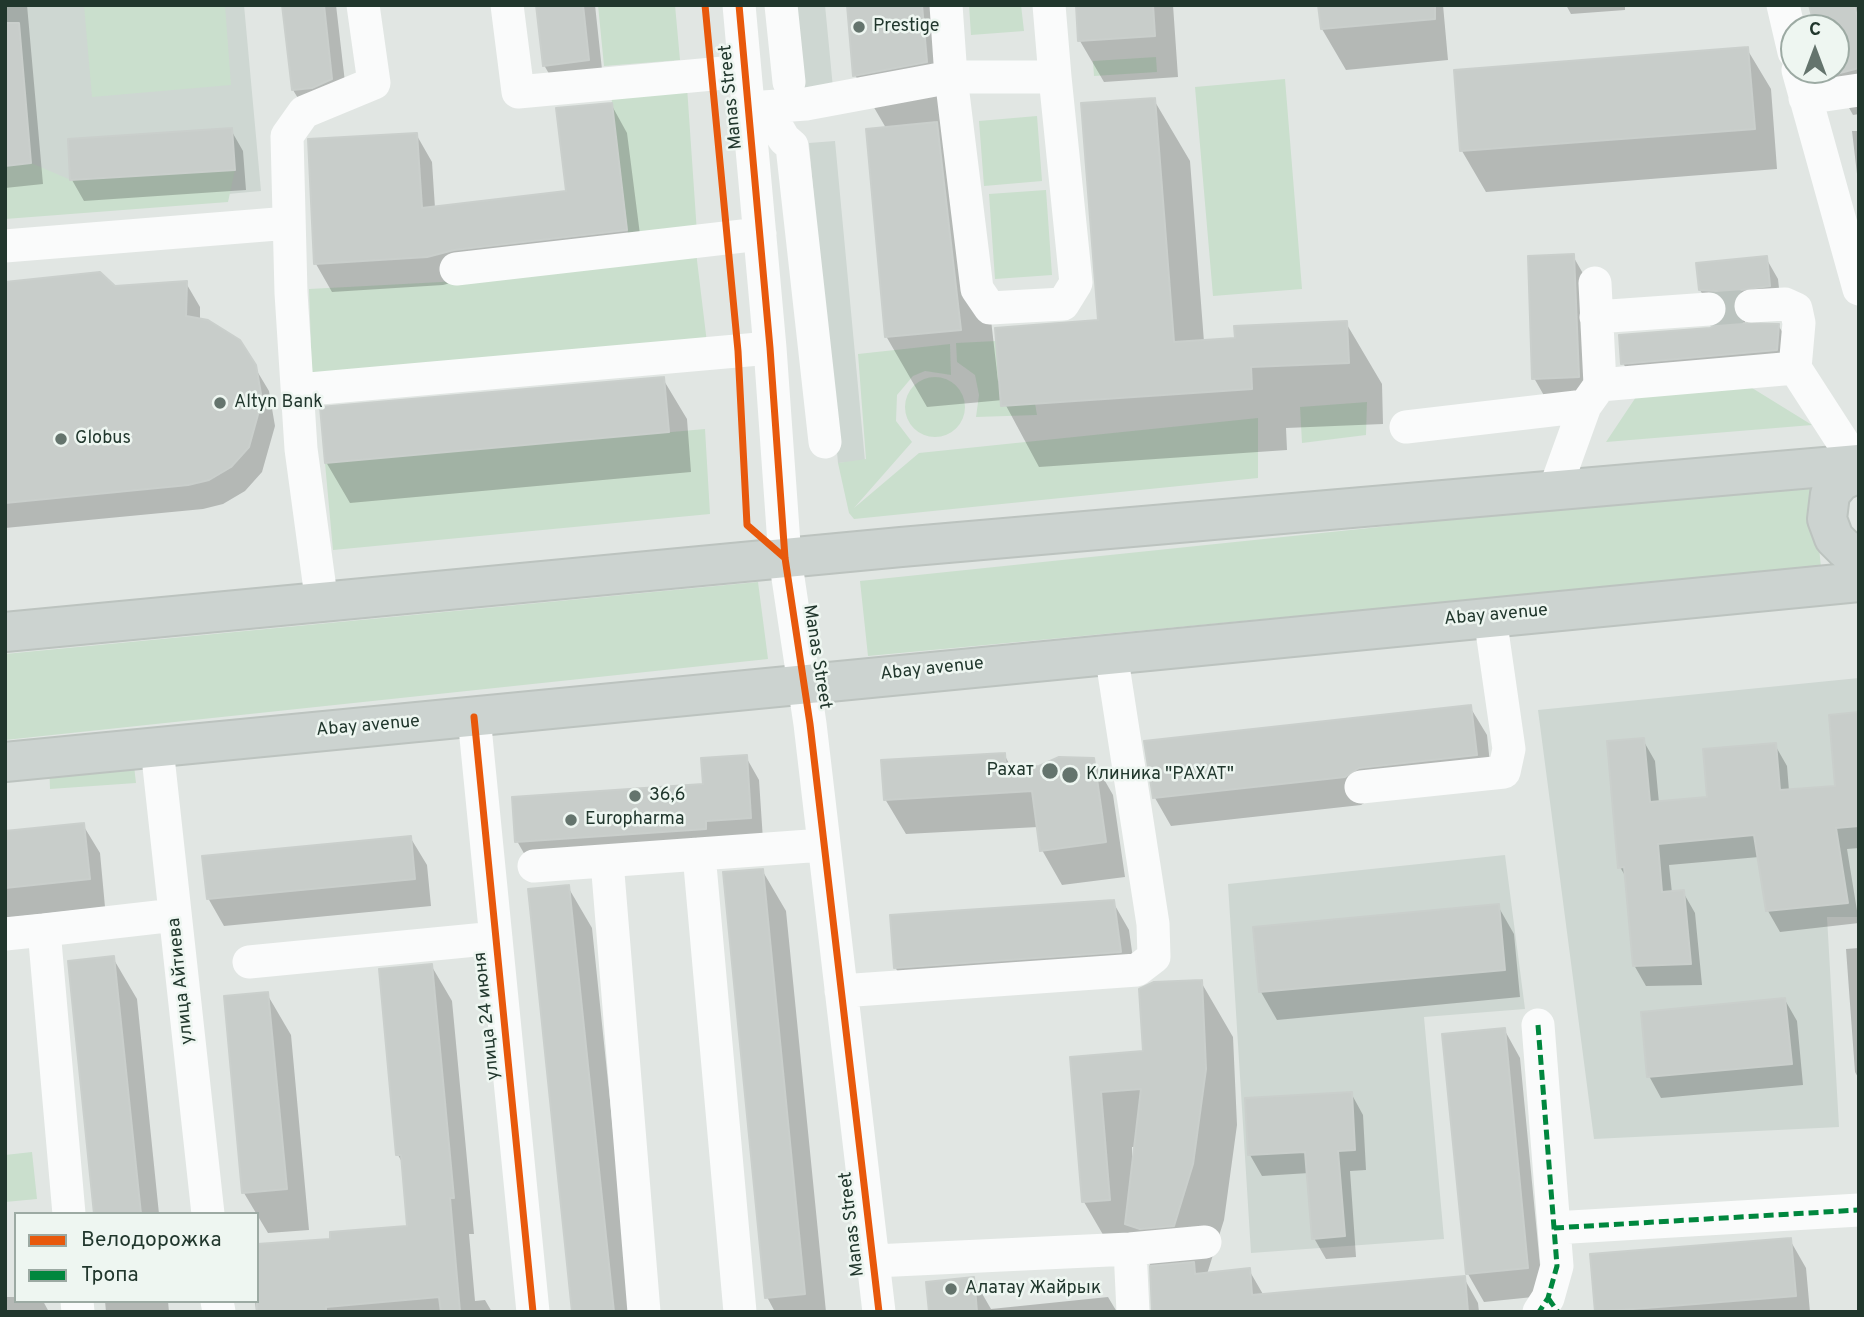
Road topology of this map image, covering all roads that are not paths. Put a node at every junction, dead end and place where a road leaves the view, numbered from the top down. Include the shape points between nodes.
1 (363, 5) edge
2 (507, 5) edge
3 (739, 5) edge
4 (781, 5) edge
5 (946, 5) edge
6 (1049, 5) edge
7 (744, 71) junction
8 (951, 77) junction
9 (1055, 77) junction
10 (1802, 84) edge
11 (835, 89) dead end
12 (1859, 90) edge
13 (798, 93) junction
14 (758, 108) junction
15 (1846, 195) edge
16 (289, 223) junction
17 (760, 234) junction
18 (5, 246) edge
19 (456, 269) dead end
20 (1595, 283) dead end
21 (1859, 289) edge
22 (1751, 306) tunnel mouth
23 (1709, 309) tunnel mouth
24 (1596, 317) junction
25 (770, 348) junction
26 (1795, 368) junction
27 (298, 390) junction
28 (1592, 396) junction
29 (1406, 427) dead end
30 (825, 442) dead end
31 (1858, 467) edge
32 (1555, 489) junction
33 (1859, 555) edge
34 (785, 558) junction
35 (1859, 582) edge
36 (321, 604) junction
37 (1490, 617) junction
38 (5, 632) edge
39 (1111, 653) junction
40 (803, 682) junction
41 (474, 717) junction
42 (157, 748) junction
43 (5, 762) edge
44 (1361, 787) dead end
45 (823, 845) junction
46 (699, 854) junction
47 (607, 861) junction
48 (534, 866) dead end
49 (175, 915) junction
50 (44, 930) junction
51 (5, 934) edge
52 (496, 938) junction
53 (249, 962) dead end
54 (841, 991) junction
55 (1538, 1025) dead end
56 (1859, 1210) edge
57 (69, 1212) edge
58 (208, 1212) edge
59 (1554, 1228) junction
60 (1205, 1242) dead end
61 (1130, 1249) junction
62 (874, 1261) junction
63 (1548, 1307) edge
64 (533, 1312) edge
65 (644, 1312) edge
66 (740, 1312) edge
67 (879, 1312) edge
68 (1133, 1312) edge

1 - 16 street via 374,83 304,112 287,136
2 - 7 street via 518,92
3 - 7 street, Manas Street
4 - 13 street
5 - 8 street
6 - 9 street
7 - 14 street, Manas Street
8 - 9 street
8 - 9 street via 976,289 989,308 1063,304 1076,283
8 - 13 street
10 - 12 street
10 - 15 street
11 - 13 street
13 - 14 street
14 - 17 street, Manas Street
14 - 30 street via 792,146
15 - 21 street
16 - 18 street
16 - 27 street
17 - 19 street
17 - 25 street, Manas Street
20 - 24 street
22 - 26 street via 1785,304 1796,309
23 - 24 street
24 - 28 street
25 - 27 street
25 - 34 street, Manas Street
26 - 28 street
26 - 31 street
27 - 36 street
28 - 29 street
28 - 32 street
31 - 32 main road
31 - 33 main road via 1830,494 1827,519 1834,538
32 - 34 main road
34 - 36 main road
34 - 40 street, Manas Street
35 - 37 main road, Abay avenue
36 - 38 main road
37 - 39 main road, Abay avenue
37 - 44 street via 1509,749 1504,772
39 - 40 main road, Abay avenue
39 - 54 street via 1154,957 1137,970
40 - 41 main road, Abay avenue
40 - 45 street, Manas Street
41 - 42 main road, Abay avenue
41 - 52 street, улица 24 июня
42 - 43 main road, Abay avenue
42 - 49 street, улица Айтиева
45 - 46 street
45 - 54 street, Manas Street
46 - 47 street
46 - 66 street
47 - 48 street
47 - 65 street
49 - 50 street
49 - 58 street, улица Айтиева
50 - 51 street
50 - 57 street
52 - 53 street
52 - 64 street, улица 24 июня
54 - 62 street, Manas Street
55 - 59 street
56 - 59 street
59 - 63 street via 1557,1266
60 - 61 street
61 - 62 street
61 - 68 street
62 - 67 street, Manas Street

